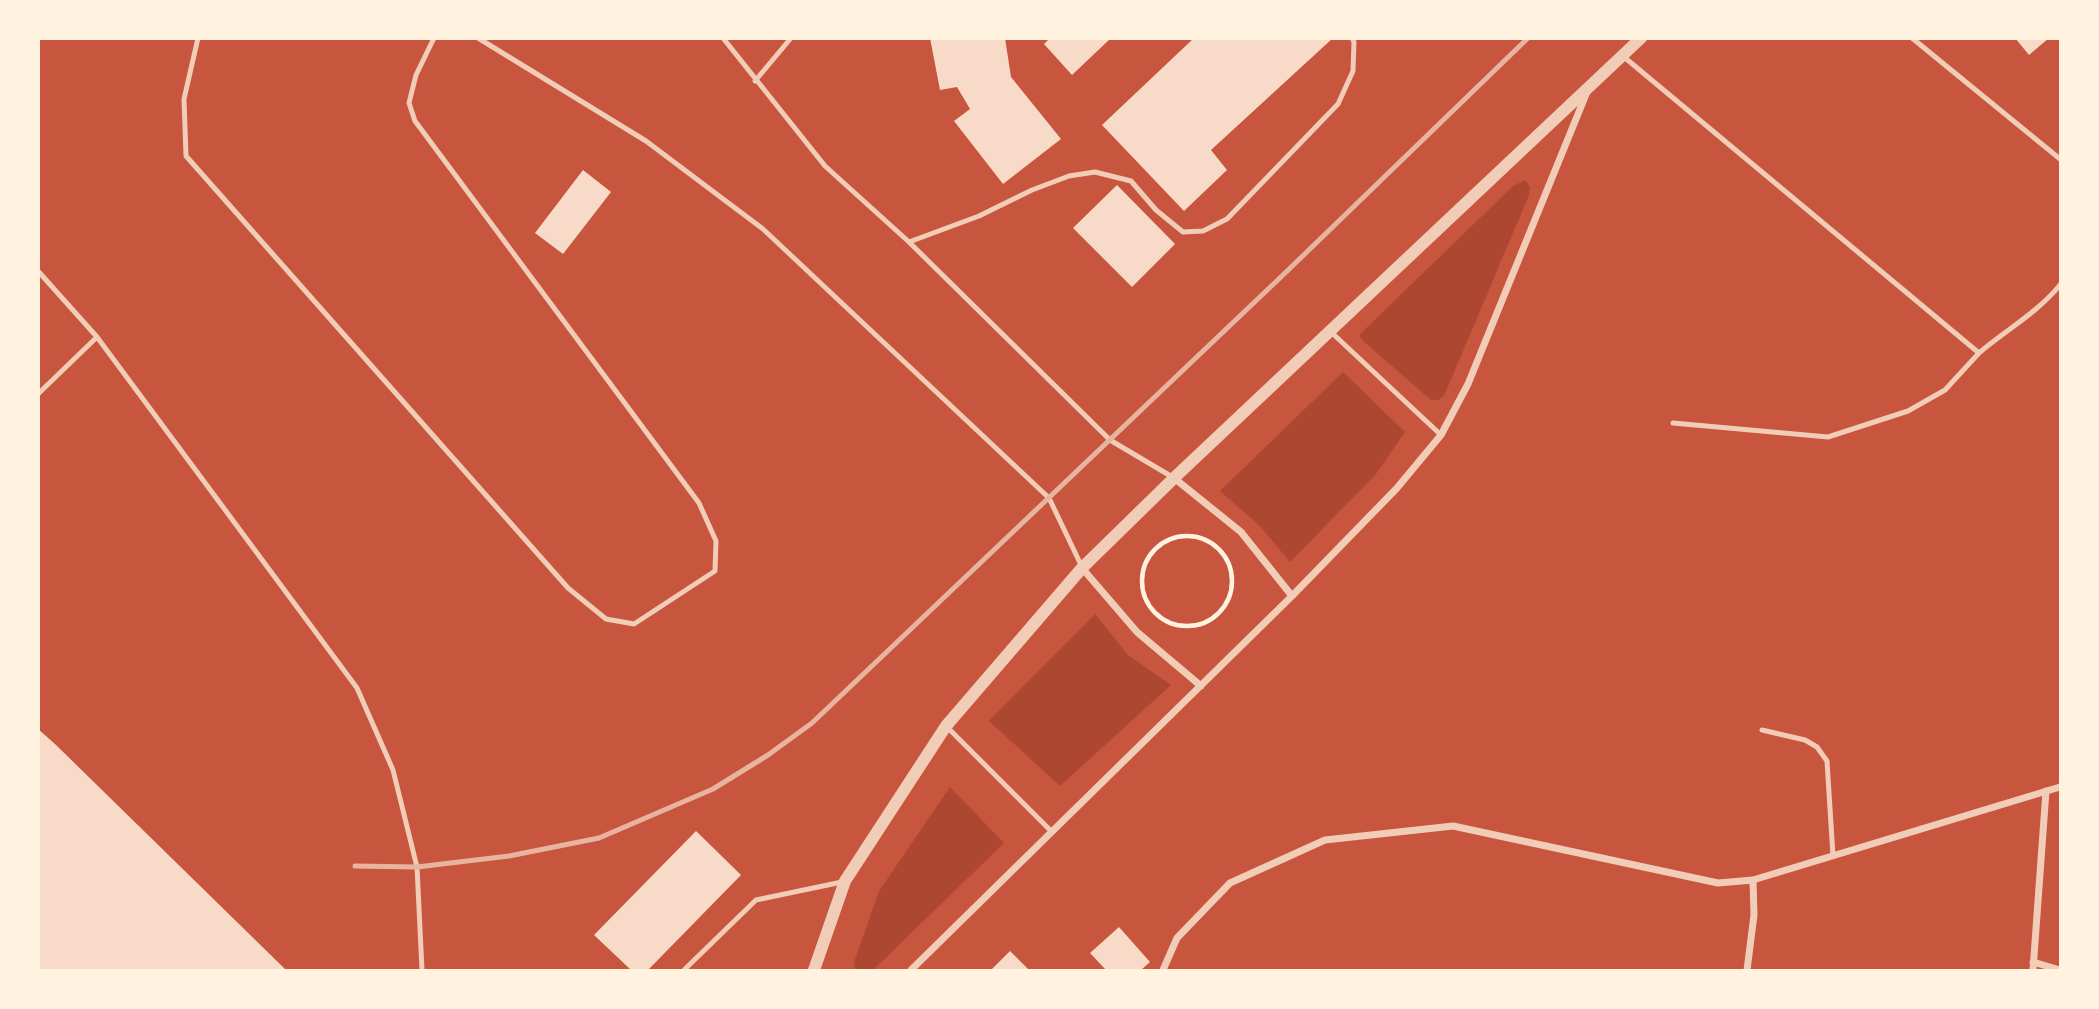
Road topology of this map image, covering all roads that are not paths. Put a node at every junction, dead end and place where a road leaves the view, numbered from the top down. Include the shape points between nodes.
1 (198, 38) edge
2 (434, 38) edge
3 (478, 38) edge
4 (723, 38) edge
5 (791, 38) edge
6 (1352, 38) edge
7 (1641, 38) edge
8 (1912, 38) edge
9 (1623, 56) junction
10 (755, 81) junction
11 (1588, 90) junction
12 (2060, 159) edge
13 (908, 242) junction
14 (38, 271) edge
15 (2060, 285) edge
16 (1331, 332) junction
17 (97, 337) junction
18 (1979, 353) junction
19 (38, 394) edge
20 (1673, 423) dead end
21 (1441, 435) junction
22 (1174, 478) junction
23 (1082, 568) junction
24 (1292, 596) junction
25 (1201, 685) junction
26 (946, 726) junction
27 (1762, 730) dead end
28 (2060, 787) edge
29 (2046, 791) junction
30 (1052, 832) junction
31 (1833, 856) junction
32 (1754, 880) junction
33 (845, 881) junction
34 (2033, 966) edge
35 (422, 971) edge
36 (684, 971) edge
37 (814, 971) edge
38 (911, 971) edge
39 (1163, 971) edge
40 (1747, 971) edge
41 (2060, 971) edge

1 - 2 lane via 184,99 186,156 568,588 606,619 634,624 715,571 716,541 699,503 415,121 408,103
3 - 23 lane via 646,141 763,229 1049,498
4 - 10 lane
5 - 10 lane
6 - 13 lane via 1353,71 1338,104 1227,219 1203,231 1183,232 1131,181 1095,172 1069,176
7 - 9 street
8 - 12 lane
9 - 11 street
9 - 18 lane
10 - 13 lane via 825,166
11 - 16 street
11 - 21 street via 1468,384
13 - 22 lane via 1110,440
14 - 17 lane
15 - 18 lane via 2017,326
16 - 21 lane
16 - 22 street
17 - 19 lane
17 - 35 lane via 357,688 393,771 417,867
18 - 20 lane via 1945,390 1908,411 1828,437
21 - 24 street via 1397,488
22 - 23 street
22 - 24 street via 1241,532
23 - 25 street via 1137,632
23 - 26 street
24 - 25 street
25 - 30 street
26 - 30 lane
26 - 33 street
27 - 31 lane via 1805,740 1827,761
28 - 29 street
29 - 31 street
29 - 34 street
30 - 38 street
31 - 32 street
32 - 39 street via 1718,883 1453,826 1325,840 1230,883 1177,939
32 - 40 street
33 - 36 lane via 756,900
33 - 37 street
34 - 41 street

